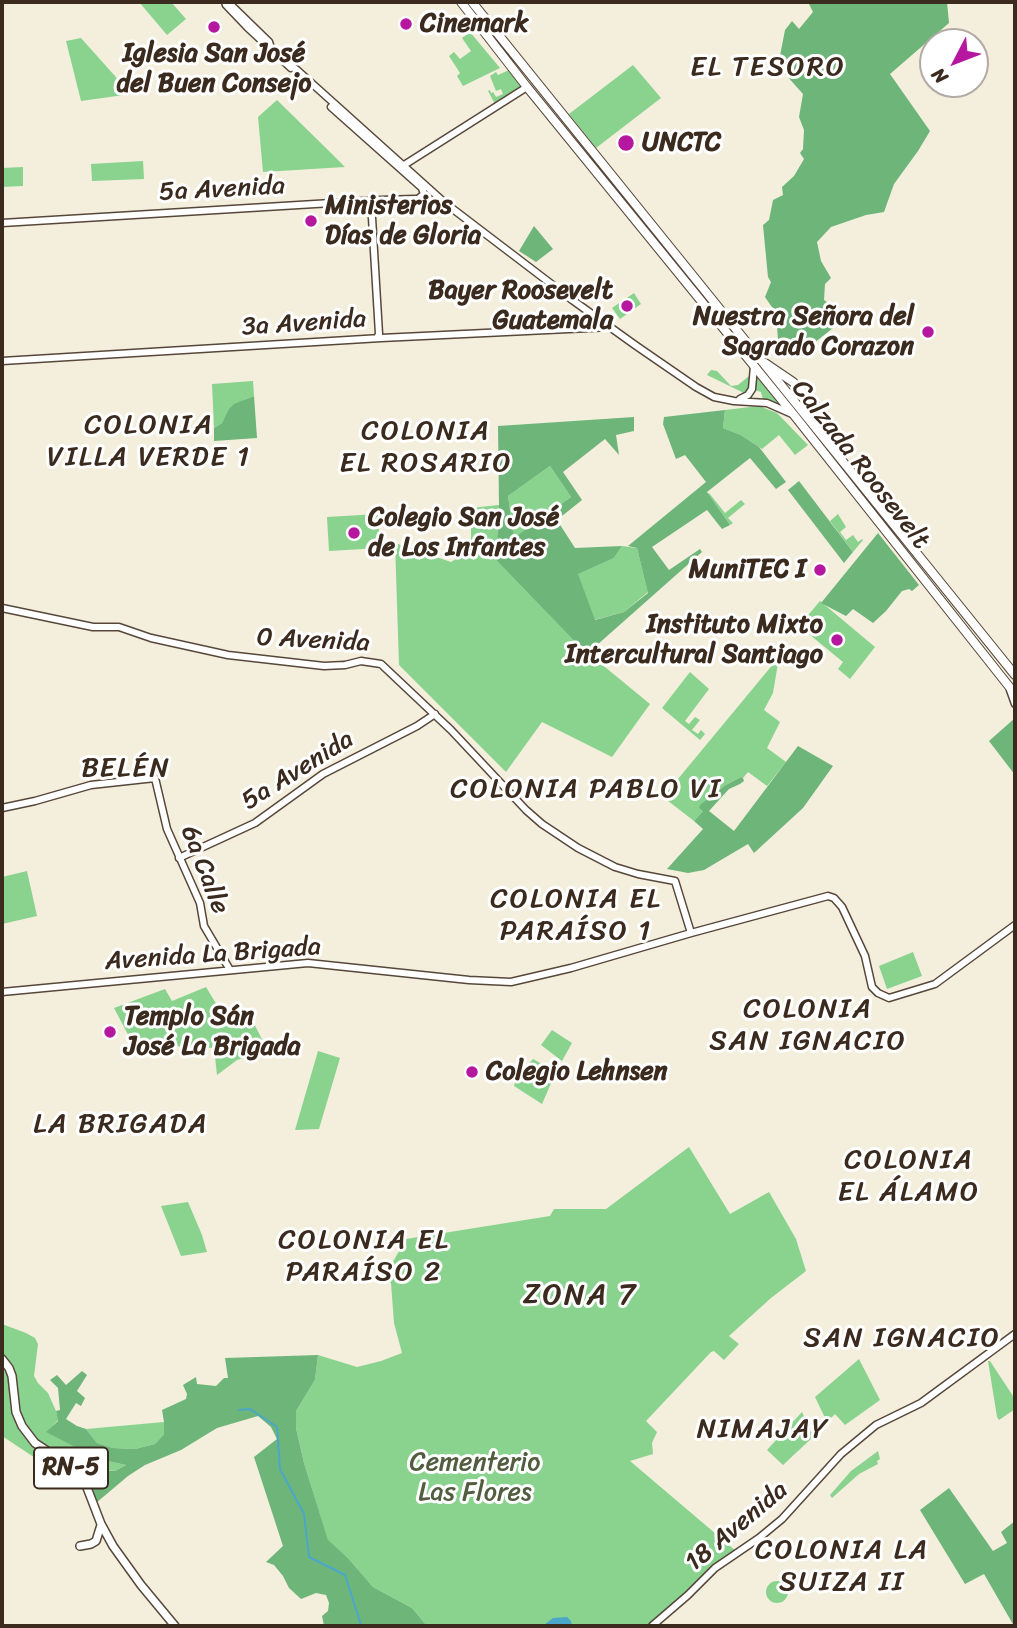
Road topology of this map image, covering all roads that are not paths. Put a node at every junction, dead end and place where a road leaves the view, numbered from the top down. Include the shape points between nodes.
1 (227, 2) edge
2 (461, 2) edge
3 (471, 2) edge
4 (479, 25) junction
5 (507, 45) junction
6 (527, 87) junction
7 (401, 167) junction
8 (621, 186) junction
9 (416, 200) junction
10 (371, 201) junction
11 (445, 203) junction
12 (2, 223) edge
13 (695, 285) junction
14 (593, 315) junction
15 (586, 327) junction
16 (610, 327) junction
17 (379, 337) junction
18 (2, 360) edge
19 (758, 363) junction
20 (757, 396) junction
21 (734, 401) junction
22 (831, 409) dead end
23 (793, 415) junction
24 (825, 419) junction
25 (841, 459) junction
26 (898, 547) junction
27 (2, 608) edge
28 (971, 621) junction
29 (1015, 675) edge
30 (1007, 684) junction
31 (1015, 694) edge
32 (1015, 704) edge
33 (435, 715) junction
34 (2, 808) edge
35 (178, 858) junction
36 (1015, 925) edge
37 (691, 933) junction
38 (230, 970) junction
39 (2, 992) edge
40 (1015, 1334) edge
41 (2, 1359) edge
42 (101, 1524) junction
43 (80, 1546) dead end
44 (175, 1626) edge
45 (652, 1626) edge

1 - 7 main road
2 - 4 highway, Calzada Roosevelt
3 - 5 highway, Calzada Roosevelt
4 - 5 highway via 500,45
4 - 6 highway, Calzada Roosevelt
5 - 8 highway, Calzada Roosevelt
6 - 7 main road
6 - 8 highway via 537,89 602,170
6 - 13 highway, Calzada Roosevelt
7 - 9 main road via 424,191
7 - 11 main road
8 - 13 highway, Calzada Roosevelt
9 - 10 main road, 5a Avenida
9 - 11 main road, 5a Avenida
10 - 12 main road, 5a Avenida
10 - 17 main road
11 - 14 main road
13 - 19 highway, Calzada Roosevelt
14 - 15 main road via 594,322
14 - 16 main road
15 - 16 main road, 3a Avenida
15 - 17 main road, 3a Avenida
16 - 21 main road via 705,393
17 - 18 main road, 3a Avenida
19 - 20 main road via 753,387
19 - 23 highway, Calzada Roosevelt
19 - 24 highway via 787,376
19 - 25 highway, Calzada Roosevelt
20 - 21 main road
20 - 21 main road
20 - 23 main road
22 - 24 highway
23 - 26 highway, Calzada Roosevelt
24 - 25 highway
25 - 28 highway, Calzada Roosevelt
26 - 28 highway via 896,539 900,538
26 - 30 highway, Calzada Roosevelt
27 - 33 main road, 0 Avenida via 96,628 119,627 238,657 324,666 361,660 378,663
28 - 29 highway, Calzada Roosevelt
30 - 31 highway, Calzada Roosevelt
30 - 32 main road
33 - 35 main road, 5a Avenida via 323,774 255,822
33 - 37 main road, 0 Avenida via 542,824 615,867 675,881
34 - 35 main road, 6a Calle via 91,785 155,778
35 - 38 main road, 6a Calle via 200,902 204,926
36 - 37 main road, Avenida La Brigada via 935,984 889,998 872,987 842,907 828,896
37 - 38 main road, Avenida La Brigada via 511,982 308,964
38 - 39 main road, Avenida La Brigada
40 - 45 main road, 18 Avenida via 921,1403 876,1425 841,1454 782,1519 715,1567
41 - 42 main road, RN-5 via 12,1376 22,1426 35,1443 78,1475
42 - 43 main road via 96,1541
42 - 44 main road, RN-5 via 116,1551

